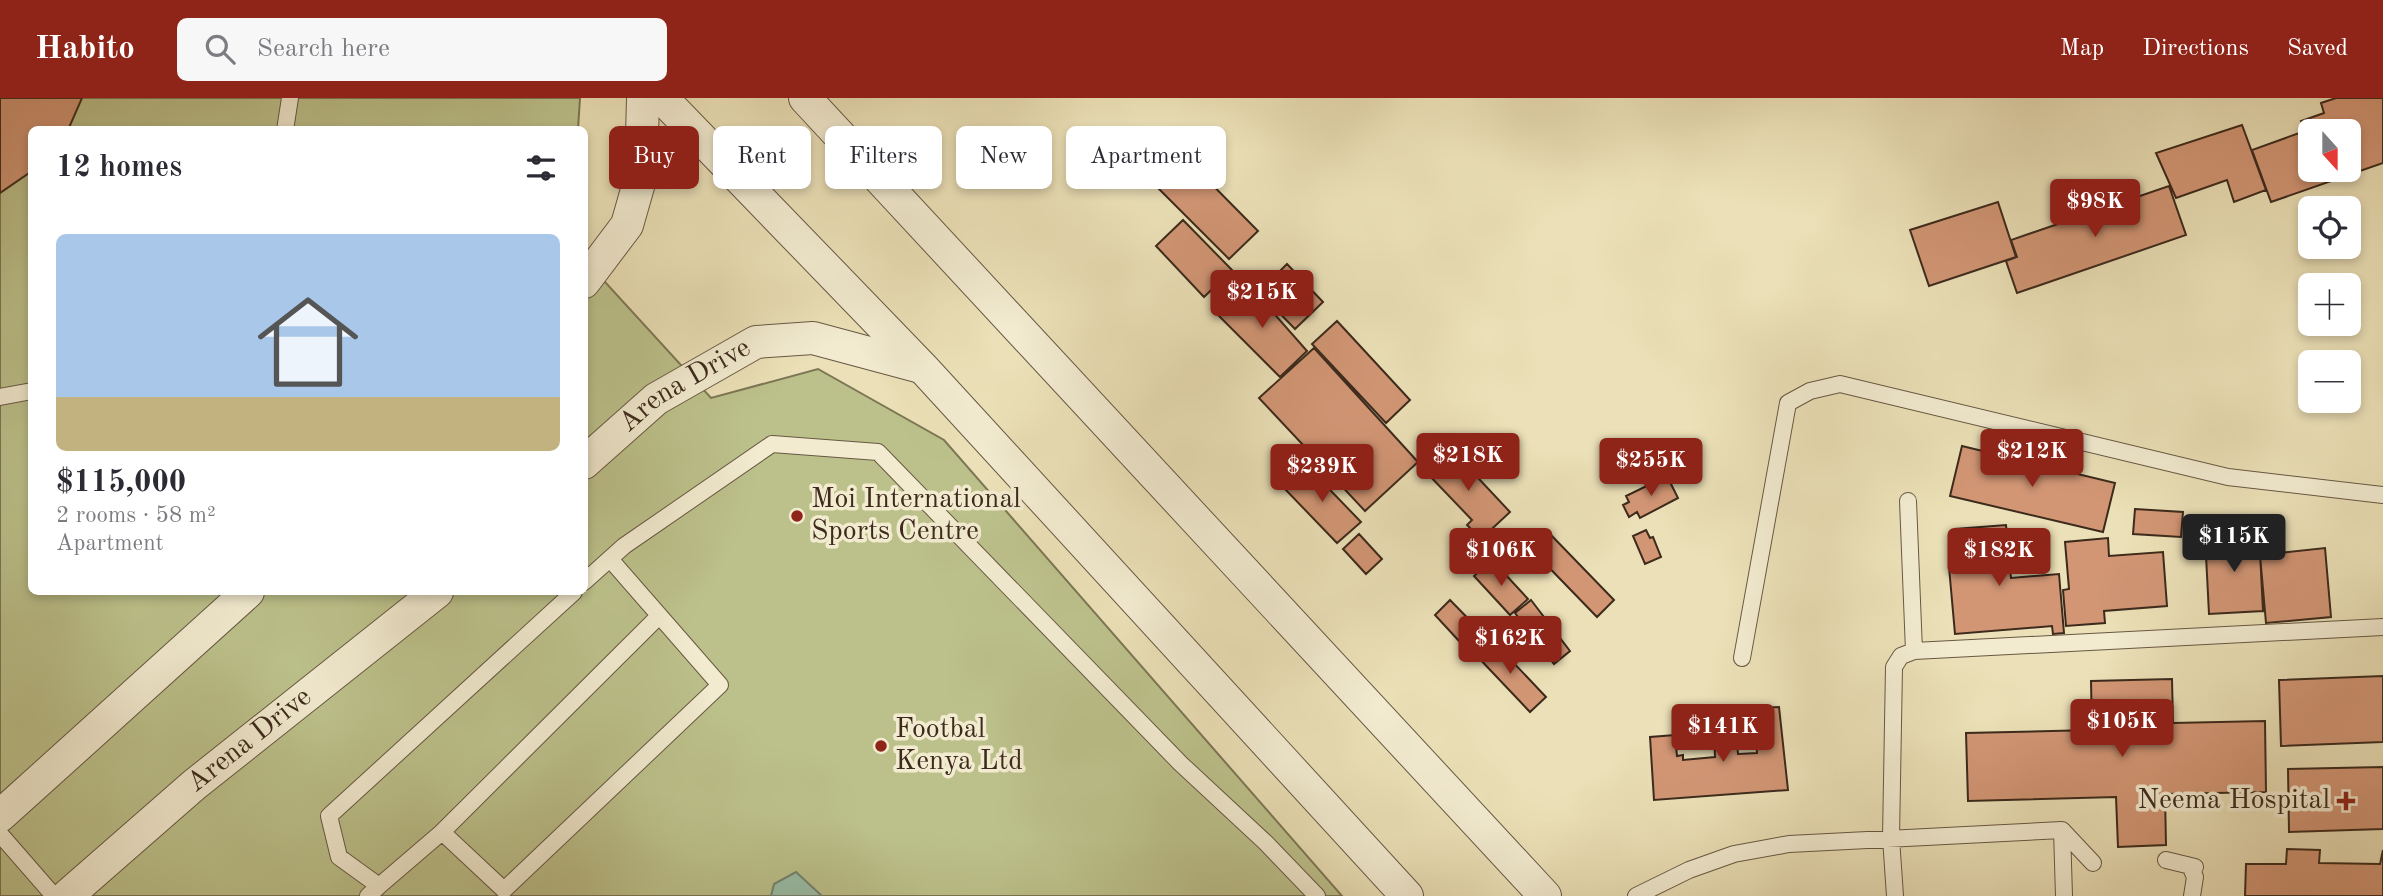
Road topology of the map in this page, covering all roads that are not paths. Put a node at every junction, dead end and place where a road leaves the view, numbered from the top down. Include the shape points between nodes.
1 (290, 98) edge
2 (643, 98) edge
3 (662, 98) edge
4 (805, 98) edge
5 (286, 126) edge
6 (588, 277) edge
7 (923, 368) junction
8 (28, 392) edge
9 (0, 397) edge
10 (588, 459) edge
11 (2383, 495) edge
12 (1908, 501) dead end
13 (610, 559) junction
14 (588, 578) edge
15 (245, 595) edge
16 (433, 595) edge
17 (571, 595) edge
18 (659, 616) junction
19 (2383, 627) edge
20 (1914, 651) junction
21 (1742, 658) dead end
22 (0, 816) edge
23 (2062, 830) junction
24 (442, 832) junction
25 (0, 834) edge
26 (1891, 838) junction
27 (2166, 860) dead end
28 (2093, 863) dead end
29 (374, 891) edge
30 (54, 896) edge
31 (67, 896) edge
32 (1317, 896) edge
33 (1407, 896) edge
34 (1545, 896) edge
35 (1636, 896) edge
36 (1895, 896) edge
37 (2064, 896) edge
38 (2192, 896) edge

1 - 5 lane
2 - 6 street via 641,176 627,225
3 - 7 street
4 - 34 street
7 - 10 street, Arena Drive via 813,338 755,342 656,399
7 - 33 street
8 - 9 lane
11 - 21 lane via 2228,477 1840,384 1810,391 1788,403
12 - 20 lane
13 - 14 lane
13 - 18 lane
13 - 32 lane via 772,444 878,452 1181,764
15 - 22 street
16 - 31 street, Arena Drive via 194,785
17 - 29 lane via 329,816 339,857
18 - 24 lane
18 - 24 lane via 720,685 504,890
19 - 20 lane
20 - 26 lane via 1901,656 1894,667
23 - 26 lane
23 - 28 lane
23 - 37 lane
24 - 29 lane
25 - 30 lane
26 - 35 lane via 1789,844 1734,854
26 - 36 lane
27 - 38 lane via 2195,867 2190,866 2195,877

